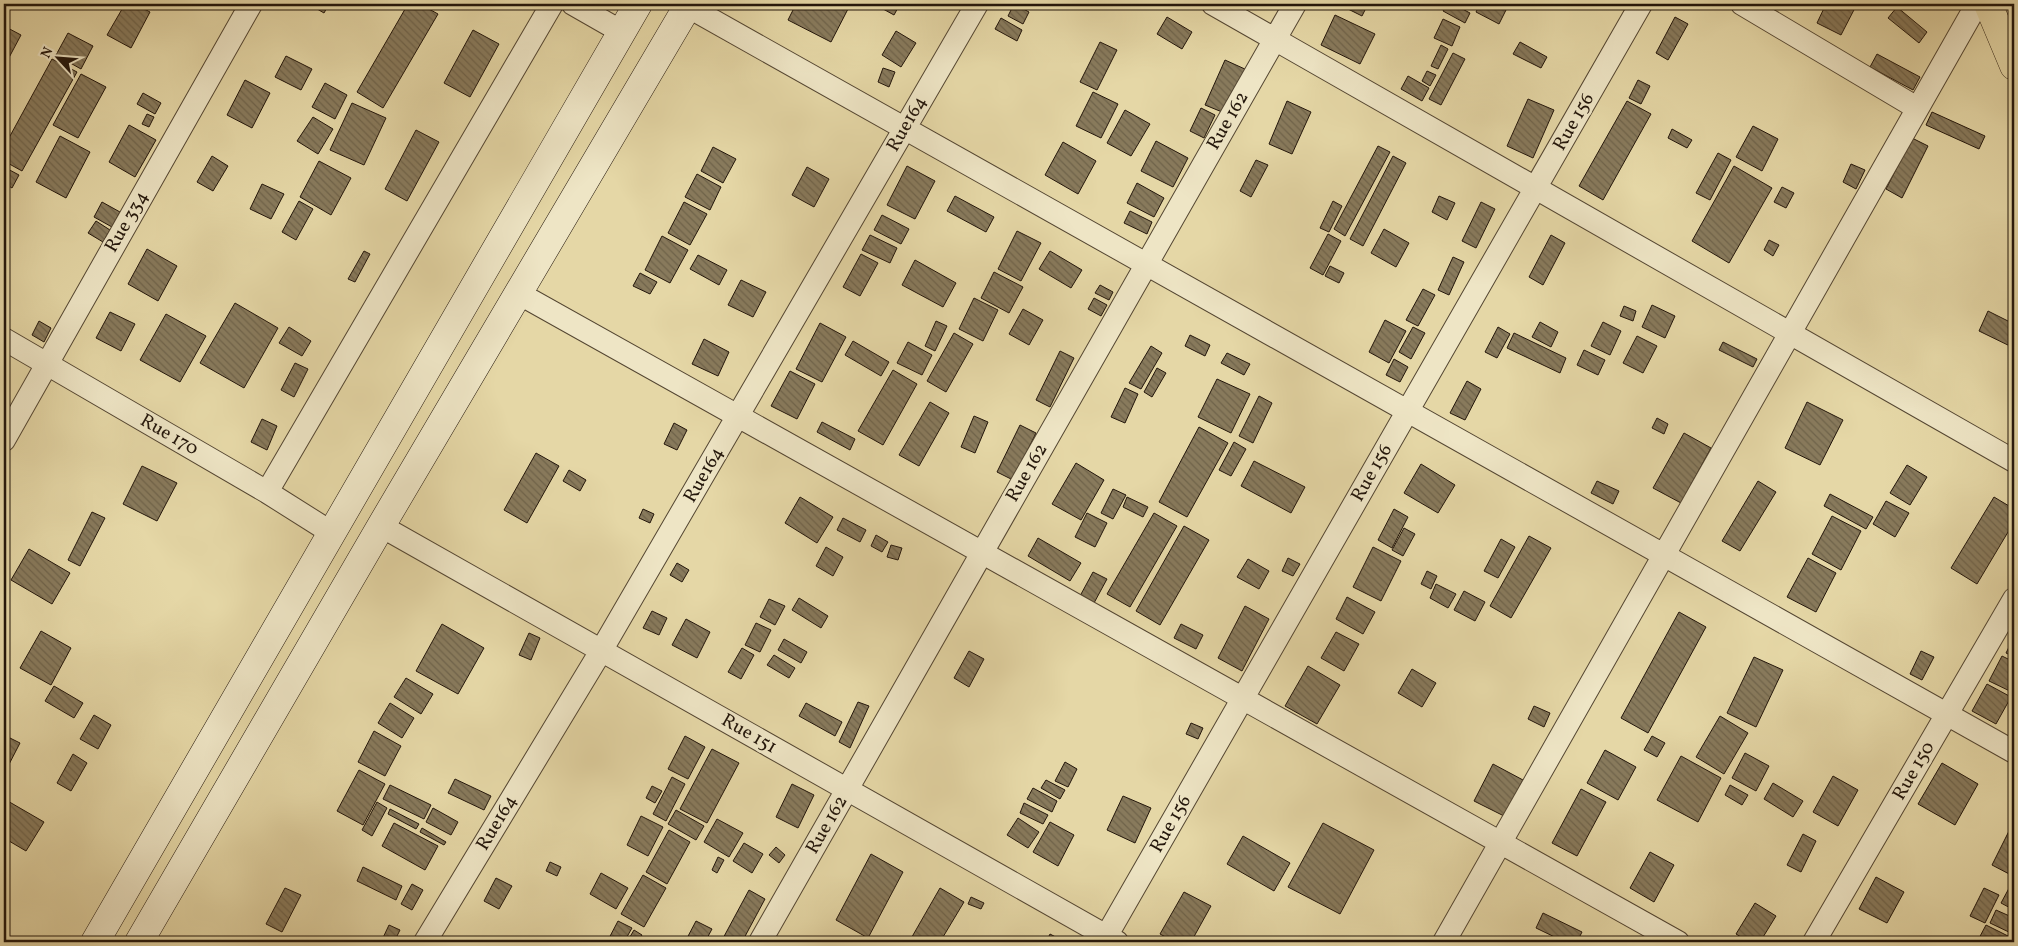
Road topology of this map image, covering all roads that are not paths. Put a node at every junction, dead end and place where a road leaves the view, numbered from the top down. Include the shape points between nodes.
1 (251, 4) edge
2 (552, 4) edge
3 (573, 4) edge
4 (638, 4) edge
5 (977, 4) edge
6 (1213, 4) edge
7 (1295, 4) edge
8 (1641, 4) edge
9 (1742, 4) edge
10 (1977, 4) edge
11 (1988, 4) edge
12 (688, 5) edge
13 (622, 32) junction
14 (1275, 39) junction
15 (2014, 66) edge
16 (1917, 108) junction
17 (905, 128) junction
18 (1536, 188) junction
19 (1146, 264) junction
20 (518, 293) junction
21 (1790, 333) junction
22 (4, 339) edge
23 (47, 364) junction
24 (1408, 411) junction
25 (738, 416) junction
26 (4, 440) edge
27 (2014, 461) edge
28 (267, 492) junction
29 (381, 526) junction
30 (332, 533) junction
31 (982, 552) junction
32 (1664, 555) junction
33 (2014, 599) edge
34 (601, 651) junction
35 (1243, 698) junction
36 (1947, 714) junction
37 (2014, 752) edge
38 (847, 790) junction
39 (1500, 843) junction
40 (1109, 940) edge
41 (95, 942) edge
42 (139, 942) edge
43 (425, 942) edge
44 (760, 942) edge
45 (1444, 942) edge
46 (1678, 942) edge
47 (1814, 942) edge

1 - 23 street, Rue 334
2 - 28 street
3 - 13 street
4 - 13 main road
5 - 17 street, Rue164
6 - 14 street
7 - 14 street, Rue 162
8 - 18 street, Rue 156
9 - 16 street
10 - 16 street
11 - 15 main road
12 - 17 street
12 - 20 main road
13 - 30 main road
14 - 18 street
14 - 19 street, Rue 162
16 - 21 street
17 - 19 street
17 - 25 street, Rue164
18 - 21 street
18 - 24 street, Rue 156
19 - 24 street
19 - 31 street, Rue 162
20 - 25 street
20 - 29 main road
21 - 27 street
21 - 32 street
22 - 23 street, Rue 170
23 - 26 street, Rue 334
23 - 28 street, Rue 170
24 - 32 street
24 - 35 street, Rue 156
25 - 31 street
25 - 34 street, Rue164
28 - 30 street, Rue 170
29 - 34 street, Rue 151
29 - 42 main road
30 - 41 main road
31 - 35 street
31 - 38 street, Rue 162
32 - 36 street
32 - 39 street
33 - 36 street, Rue 150
34 - 38 street, Rue 151
34 - 43 street, Rue164
35 - 39 street
35 - 40 street, Rue 156
36 - 37 street
36 - 47 street, Rue 150
38 - 40 street, Rue 151
38 - 44 street, Rue 162
39 - 45 street
39 - 46 street

